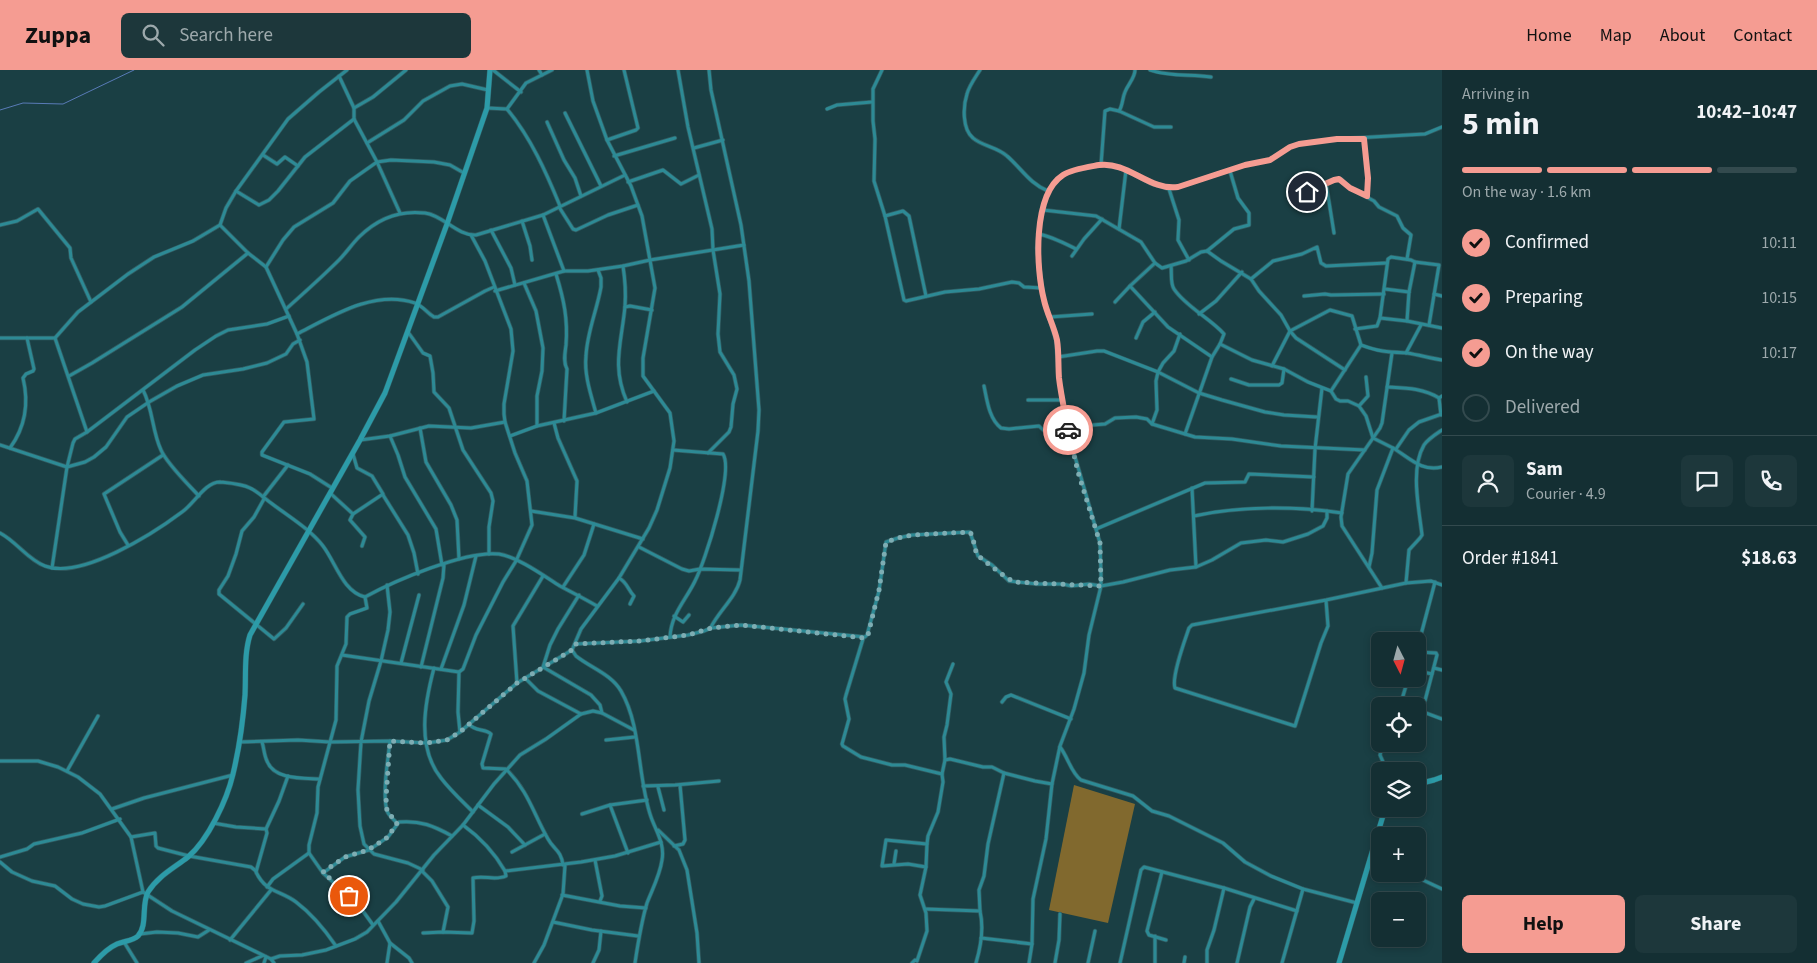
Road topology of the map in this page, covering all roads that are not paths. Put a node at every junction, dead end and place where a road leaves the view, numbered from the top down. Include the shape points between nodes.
1 (347, 70) edge
2 (405, 70) edge
3 (492, 70) edge
4 (539, 70) edge
5 (552, 70) edge
6 (587, 70) edge
7 (624, 70) edge
8 (678, 70) edge
9 (709, 70) edge
10 (882, 70) edge
11 (980, 70) edge
12 (1135, 70) edge
13 (1150, 70) edge
14 (542, 75) junction
15 (339, 76) junction
16 (1211, 77) dead end
17 (489, 90) junction
18 (521, 92) junction
19 (872, 102) junction
20 (354, 108) junction
21 (487, 108) junction
22 (507, 109) junction
23 (827, 110) dead end
24 (1119, 111) junction
25 (566, 113) dead end
26 (354, 119) junction
27 (547, 122) dead end
28 (1171, 127) dead end
29 (1442, 127) edge
30 (675, 138) dead end
31 (1364, 139) junction
32 (607, 140) junction
33 (723, 140) junction
34 (366, 143) junction
35 (694, 148) junction
36 (263, 155) junction
37 (614, 156) junction
38 (377, 162) junction
39 (1101, 165) junction
40 (298, 166) junction
41 (1126, 170) junction
42 (1230, 171) junction
43 (464, 173) junction
44 (624, 175) junction
45 (699, 175) junction
46 (628, 182) junction
47 (1326, 183) junction
48 (601, 186) junction
49 (1168, 189) junction
50 (236, 191) junction
51 (1048, 191) junction
52 (1307, 192) dead end
53 (581, 196) junction
54 (1367, 196) junction
55 (638, 205) junction
56 (560, 206) junction
57 (1043, 210) junction
58 (400, 213) junction
59 (543, 214) junction
60 (885, 216) junction
61 (1102, 220) junction
62 (522, 221) junction
63 (447, 224) junction
64 (0, 225) edge
65 (220, 225) junction
66 (1119, 229) junction
67 (491, 230) junction
68 (1334, 233) dead end
69 (1038, 234) junction
70 (471, 235) junction
71 (744, 245) junction
72 (1076, 249) junction
73 (713, 250) junction
74 (1207, 251) junction
75 (248, 253) junction
76 (1072, 256) dead end
77 (1406, 259) junction
78 (532, 260) dead end
79 (650, 260) junction
80 (1189, 260) junction
81 (1415, 262) junction
82 (1155, 263) junction
83 (1387, 263) junction
84 (1440, 265) edge
85 (623, 266) junction
86 (1171, 266) junction
87 (266, 267) junction
88 (598, 270) junction
89 (564, 271) junction
90 (1242, 272) junction
91 (556, 274) junction
92 (1251, 278) junction
93 (524, 283) junction
94 (515, 286) junction
95 (1130, 286) junction
96 (1042, 288) junction
97 (495, 289) junction
98 (1385, 292) junction
99 (1409, 292) junction
100 (1434, 294) junction
101 (926, 296) junction
102 (1304, 296) dead end
103 (1442, 296) edge
104 (91, 302) junction
105 (1114, 302) dead end
106 (417, 304) junction
107 (625, 308) junction
108 (286, 309) junction
109 (652, 310) junction
110 (1155, 312) junction
111 (1092, 314) dead end
112 (1199, 314) junction
113 (289, 316) junction
114 (1050, 317) junction
115 (1380, 318) junction
116 (1407, 321) junction
117 (1421, 324) junction
118 (1429, 325) junction
119 (1442, 328) edge
120 (1355, 329) junction
121 (408, 331) junction
122 (1290, 331) junction
123 (297, 334) junction
124 (1180, 334) junction
125 (0, 338) edge
126 (27, 338) junction
127 (55, 338) junction
128 (1136, 338) dead end
129 (300, 340) junction
130 (1220, 344) junction
131 (1361, 345) junction
132 (1406, 353) junction
133 (1392, 354) junction
134 (1058, 357) junction
135 (1212, 357) junction
136 (1442, 360) edge
137 (1272, 366) junction
138 (1284, 369) junction
139 (1345, 370) junction
140 (1158, 372) junction
141 (69, 376) junction
142 (1366, 377) dead end
143 (1231, 379) dead end
144 (984, 386) dead end
145 (1386, 387) junction
146 (1322, 388) junction
147 (143, 390) junction
148 (654, 391) junction
149 (1331, 391) junction
150 (1199, 393) junction
151 (1441, 397) edge
152 (1028, 400) dead end
153 (1063, 400) junction
154 (149, 402) junction
155 (627, 402) junction
156 (1359, 406) junction
157 (596, 413) junction
158 (1442, 415) edge
159 (1317, 417) junction
160 (564, 420) junction
161 (505, 422) junction
162 (554, 423) junction
163 (1152, 424) junction
164 (537, 426) junction
165 (1068, 426) junction
166 (456, 427) junction
167 (420, 428) junction
168 (1442, 430) edge
169 (87, 432) junction
170 (1186, 434) junction
171 (390, 436) junction
172 (510, 436) junction
173 (1069, 436) junction
174 (1373, 438) junction
175 (360, 440) junction
176 (0, 445) edge
177 (10, 448) junction
178 (1315, 449) junction
179 (1394, 449) junction
180 (673, 450) junction
181 (1364, 450) junction
182 (708, 453) junction
183 (352, 454) junction
184 (163, 455) junction
185 (288, 465) junction
186 (1417, 465) junction
187 (67, 467) junction
188 (1442, 467) edge
189 (1314, 477) junction
190 (1192, 488) junction
191 (331, 490) junction
192 (383, 494) junction
193 (199, 496) junction
194 (264, 498) junction
195 (1327, 510) junction
196 (531, 511) junction
197 (1312, 511) junction
198 (1342, 513) junction
199 (352, 514) junction
200 (1194, 516) junction
201 (575, 518) junction
202 (594, 524) junction
203 (1096, 529) junction
204 (308, 531) junction
205 (0, 532) edge
206 (643, 539) junction
207 (128, 545) junction
208 (362, 546) dead end
209 (639, 547) junction
210 (489, 554) junction
211 (476, 556) junction
212 (459, 559) junction
213 (516, 561) junction
214 (443, 564) junction
215 (1196, 567) junction
216 (1369, 567) junction
217 (52, 568) junction
218 (700, 569) junction
219 (740, 570) junction
220 (418, 574) junction
221 (543, 576) junction
222 (620, 578) junction
223 (1435, 582) junction
224 (1406, 583) junction
225 (1442, 584) edge
226 (387, 585) junction
227 (1101, 586) junction
228 (563, 587) junction
229 (1382, 588) junction
230 (579, 594) junction
231 (418, 595) dead end
232 (365, 598) junction
233 (1326, 600) junction
234 (303, 604) dead end
235 (630, 604) dead end
236 (597, 606) junction
237 (689, 615) dead end
238 (674, 616) junction
239 (256, 623) junction
240 (711, 628) junction
241 (1422, 632) edge
242 (670, 636) junction
243 (863, 639) dead end
244 (575, 644) junction
245 (572, 650) junction
246 (1426, 653) edge
247 (342, 655) junction
248 (382, 662) junction
249 (401, 664) junction
250 (953, 664) dead end
251 (421, 667) junction
252 (543, 667) junction
253 (434, 668) junction
254 (1434, 668) junction
255 (441, 669) junction
256 (1442, 670) edge
257 (459, 672) junction
258 (1426, 672) edge
259 (1432, 674) junction
260 (525, 678) junction
261 (517, 683) junction
262 (1426, 697) edge
263 (1002, 702) dead end
264 (602, 713) junction
265 (1426, 713) edge
266 (582, 714) junction
267 (98, 716) dead end
268 (1071, 719) junction
269 (1442, 719) edge
270 (469, 724) junction
271 (634, 730) junction
272 (460, 732) junction
273 (635, 737) junction
274 (606, 740) dead end
275 (390, 741) junction
276 (239, 742) junction
277 (262, 742) junction
278 (330, 742) junction
279 (361, 742) junction
280 (427, 743) junction
281 (1060, 746) junction
282 (945, 760) junction
283 (0, 761) edge
284 (506, 769) junction
285 (67, 771) junction
286 (1004, 773) junction
287 (942, 774) junction
288 (233, 775) junction
289 (288, 776) junction
290 (1442, 777) edge
291 (320, 779) junction
292 (719, 781) dead end
293 (1426, 782) edge
294 (1052, 784) junction
295 (680, 785) junction
296 (643, 786) junction
297 (658, 786) junction
298 (646, 800) junction
299 (478, 805) junction
300 (610, 805) junction
301 (112, 809) junction
302 (664, 810) dead end
303 (473, 812) junction
304 (582, 814) dead end
305 (1382, 817) edge
306 (120, 819) junction
307 (213, 823) junction
308 (397, 823) junction
309 (464, 825) junction
310 (266, 829) junction
311 (657, 830) junction
312 (545, 834) junction
313 (452, 836) junction
314 (131, 837) junction
315 (661, 842) junction
316 (927, 844) junction
317 (525, 845) junction
318 (674, 846) junction
319 (368, 850) junction
320 (896, 850) dead end
321 (512, 852) dead end
322 (309, 853) junction
323 (628, 853) junction
324 (189, 856) junction
325 (0, 857) edge
326 (1370, 857) joint
327 (595, 860) junction
328 (0, 862) edge
329 (894, 864) junction
330 (564, 865) junction
331 (926, 867) junction
332 (422, 870) junction
333 (256, 872) junction
334 (323, 872) junction
335 (504, 872) junction
336 (1162, 872) junction
337 (272, 879) junction
338 (1426, 881) edge
339 (262, 882) junction
340 (267, 887) junction
341 (1224, 888) junction
342 (1442, 888) edge
343 (1303, 889) junction
344 (271, 890) junction
345 (145, 893) junction
346 (562, 895) junction
347 (1254, 899) junction
348 (600, 901) junction
349 (1357, 903) junction
350 (646, 908) junction
351 (925, 909) junction
352 (980, 911) junction
353 (1297, 911) junction
354 (1060, 914) dead end
355 (378, 921) junction
356 (553, 922) junction
357 (373, 925) junction
358 (209, 930) junction
359 (601, 931) junction
360 (1095, 931) dead end
361 (443, 932) junction
362 (422, 933) dead end
363 (140, 934) junction
364 (638, 936) junction
365 (1155, 936) junction
366 (981, 938) junction
367 (230, 940) junction
368 (1166, 940) dead end
369 (124, 942) junction
370 (390, 943) junction
371 (1032, 944) junction
372 (336, 946) junction
373 (264, 956) junction
374 (1185, 957) dead end
375 (271, 959) junction
376 (94, 963) edge
377 (137, 963) edge
378 (246, 963) edge
379 (264, 963) edge
380 (274, 963) edge
381 (387, 963) edge
382 (412, 963) edge
383 (534, 963) edge
384 (593, 963) edge
385 (635, 963) edge
386 (699, 963) edge
387 (912, 963) edge
388 (976, 963) edge
389 (1029, 963) edge
390 (1055, 963) edge
391 (1088, 963) edge
392 (1120, 963) edge
393 (1154, 963) edge
394 (1184, 963) edge
395 (1208, 963) edge
396 (1237, 963) edge
397 (1282, 963) edge
398 (1339, 963) edge

1 - 15 street
2 - 20 street via 373,97
3 - 17 street
3 - 18 street
4 - 14 street
5 - 14 street
6 - 32 street via 593,101
7 - 32 street via 638,128
8 - 35 street
9 - 33 street
10 - 19 street via 873,89
11 - 51 street via 965,103 968,132 973,139 1007,155 1036,185
12 - 24 street
13 - 16 street via 1178,76
14 - 18 street via 526,83
15 - 20 street
15 - 36 street via 288,119
17 - 21 street
17 - 34 street via 462,84 450,86 423,101 404,120
18 - 22 street
19 - 23 street
19 - 60 street via 874,181
20 - 26 street
21 - 22 street
21 - 43 street
22 - 56 street via 531,142
24 - 28 street via 1154,126
24 - 39 street via 1105,111
25 - 48 street
26 - 34 street
26 - 40 street
27 - 53 street
29 - 31 street via 1425,134
30 - 37 street
31 - 42 street via 1299,144 1270,160
31 - 54 street
32 - 37 street
33 - 35 street
33 - 71 street
34 - 38 street
35 - 45 street
36 - 40 street via 276,164 285,157
36 - 50 street
37 - 44 street
38 - 43 street via 434,162 450,165
38 - 58 street
38 - 87 street via 350,181 332,203 294,227
39 - 41 street
39 - 51 street via 1063,175
40 - 50 street via 262,205
41 - 49 street
41 - 66 street
42 - 49 street
42 - 74 street via 1238,198 1249,213 1249,224 1234,229
43 - 63 street
44 - 46 street
44 - 48 street
45 - 46 street via 681,184 663,170
45 - 73 street via 710,220
46 - 55 street
47 - 52 street
47 - 54 street via 1341,180
47 - 68 street
48 - 53 street
49 - 80 street via 1179,220 1178,240
50 - 65 street
51 - 57 street
53 - 56 street
54 - 77 street via 1397,216 1403,228 1411,234
55 - 56 street via 576,230
55 - 79 street
56 - 59 street
57 - 61 street via 1090,214
57 - 69 street
58 - 63 street via 427,213 438,216
58 - 108 street via 382,220 360,236 340,260
59 - 62 street
59 - 89 street
60 - 101 street via 903,211 909,216
60 - 101 street via 904,300
61 - 66 street
61 - 72 street
62 - 67 street
62 - 78 street
63 - 70 street
63 - 106 street
64 - 104 street via 17,221 38,209 70,248 71,258
65 - 75 street
65 - 104 street via 193,241 154,257
66 - 82 street via 1141,242
67 - 70 street
67 - 94 street via 508,263
69 - 72 street
69 - 96 street
70 - 97 street
71 - 73 street
71 - 219 street via 752,304 759,410
72 - 76 street
73 - 79 street
73 - 182 street via 720,294 720,352 734,375 738,389 729,432
74 - 80 street
74 - 90 street
75 - 87 street
75 - 141 street via 182,307
77 - 81 street
77 - 83 street via 1391,257
79 - 85 street
79 - 109 street via 655,288
80 - 86 street
81 - 84 street
81 - 99 street
82 - 86 street via 1162,268
82 - 95 street
83 - 92 street via 1326,266 1321,263 1317,247 1273,261
83 - 98 street
84 - 100 street
85 - 88 street
85 - 107 street
86 - 112 street via 1175,290
87 - 108 street
88 - 89 street
88 - 157 street via 602,287 586,357
89 - 91 street
90 - 92 street
90 - 112 street via 1216,301
91 - 93 street
91 - 160 street via 568,324
92 - 122 street
93 - 94 street
93 - 164 street via 536,310 543,348
94 - 97 street
95 - 105 street
95 - 110 street
96 - 101 street via 1024,287 1016,281
96 - 114 street
97 - 106 street via 485,291 438,317
97 - 161 street via 511,329 513,343 504,404
98 - 99 street
98 - 102 street
98 - 115 street
99 - 116 street
100 - 103 street
100 - 118 street
104 - 127 street
106 - 121 street
106 - 123 street via 390,298 369,303
107 - 109 street
107 - 155 street via 619,371 621,389
108 - 113 street
109 - 148 street via 643,369
110 - 124 street via 1168,327
110 - 128 street via 1143,322
111 - 114 street
112 - 130 street via 1223,332
113 - 123 street
113 - 147 street via 268,324 228,330 216,336
114 - 134 street
115 - 116 street
115 - 120 street via 1377,326
116 - 117 street
117 - 118 street
117 - 132 street
118 - 119 street
120 - 122 street via 1351,315 1330,310
120 - 131 street
121 - 166 street via 423,353 430,356 434,392 449,408
121 - 175 street via 384,393
122 - 137 street
122 - 139 street
123 - 129 street
124 - 135 street
124 - 140 street via 1174,351
125 - 126 street
126 - 127 street
126 - 177 street via 34,369 23,378 25,416
127 - 141 street
129 - 154 street via 286,354 267,363 203,375
129 - 185 street via 309,368 314,418 284,422 261,454
130 - 135 street
130 - 137 street
131 - 133 street
131 - 139 street
132 - 133 street
132 - 136 street
133 - 145 street
134 - 140 street via 1104,352
134 - 153 street
135 - 150 street
137 - 138 street
138 - 143 street via 1279,385 1249,385
138 - 146 street
139 - 149 street
140 - 150 street
140 - 163 street via 1157,410
141 - 169 street
142 - 156 street via 1368,396
144 - 173 street via 991,414 1001,428 1039,426 1056,438
145 - 151 street via 1424,391
145 - 174 street via 1382,423
146 - 149 street
146 - 159 street
147 - 154 street
147 - 169 street
148 - 155 street
148 - 180 street via 672,420
149 - 156 street via 1340,401 1348,400
150 - 159 street via 1265,412
150 - 170 street
151 - 158 street
152 - 153 street
153 - 165 street
154 - 184 street
154 - 187 street via 127,417 106,447 89,461
155 - 157 street
156 - 174 street
157 - 160 street
158 - 179 street via 1419,422
159 - 178 street
160 - 162 street
161 - 166 street via 483,427
161 - 172 street
162 - 164 street
162 - 201 street via 577,481
163 - 165 street via 1147,419 1136,417 1115,418 1105,424
163 - 170 street
164 - 172 street
165 - 173 street
166 - 167 street
166 - 210 street via 463,450 492,497
167 - 171 street
167 - 212 street via 426,462 457,520
168 - 186 street via 1424,445
169 - 187 street via 74,441
170 - 178 street
171 - 175 street
171 - 214 street via 405,477 436,530
172 - 196 street via 527,481
173 - 203 street
174 - 179 street
174 - 181 street
175 - 183 street
176 - 177 street
177 - 187 street
178 - 181 street
178 - 189 street
179 - 186 street
179 - 216 street via 1377,490
180 - 182 street
180 - 206 street via 658,510
181 - 198 street via 1348,474
182 - 218 street via 723,454 726,463 723,492
183 - 191 street
183 - 192 street via 357,468 372,476
184 - 193 street
184 - 207 street via 104,494
185 - 191 street via 310,474
185 - 194 street
186 - 188 street
186 - 224 street via 1422,535 1409,550
187 - 217 street
189 - 190 street via 1249,474 1245,482 1211,482
189 - 197 street
190 - 200 street
190 - 203 street
191 - 199 street
191 - 204 street
192 - 199 street
192 - 220 street via 408,535
193 - 194 street via 210,485 219,482 246,486
193 - 207 street via 184,511
194 - 204 street
194 - 239 street via 242,531 230,570 219,590 222,597
195 - 197 street
195 - 198 street
195 - 215 street via 1326,523 1320,529 1283,542 1241,543
196 - 201 street
196 - 213 street via 531,528
197 - 200 street via 1251,508
198 - 216 street via 1342,526
199 - 208 street via 350,520 365,537
200 - 215 street
201 - 202 street
202 - 206 street
202 - 228 street via 584,555
203 - 227 street
204 - 232 street via 323,546 353,592
204 - 239 street
205 - 217 street via 38,562
206 - 209 street
207 - 217 street via 89,564
209 - 218 street via 682,569
209 - 222 street
210 - 211 street
210 - 213 street via 501,554
211 - 212 street
211 - 255 street via 464,605
212 - 214 street
213 - 221 street
213 - 257 street
214 - 220 street
214 - 251 street via 444,578
215 - 227 street
216 - 229 street
218 - 219 street
218 - 238 street
219 - 240 street via 738,589 717,614
220 - 226 street
221 - 228 street
221 - 261 street via 513,626
222 - 235 street via 634,596
222 - 236 street
223 - 224 street
223 - 225 street
223 - 241 street
224 - 229 street
226 - 232 street
226 - 248 street via 390,623
227 - 240 street via 1009,581 978,556 970,532 912,535 886,542 879,590 865,638 741,625
227 - 268 street via 1090,626 1084,673
228 - 230 street
229 - 233 street
230 - 236 street
230 - 252 street via 550,645
231 - 249 street
232 - 247 street via 367,608 347,617 348,637
233 - 233 street via 1329,622 1296,726 1175,688 1181,653 1192,625
234 - 239 street via 274,639
236 - 244 street
237 - 238 street via 683,622
238 - 242 street
239 - 276 street via 247,646
240 - 242 street
242 - 244 street
243 - 287 street via 846,695 849,719 843,746 861,757
244 - 245 street
245 - 252 street
245 - 271 street via 615,683 626,701
246 - 254 street via 1437,654
247 - 248 street
247 - 278 street via 337,666 336,720
248 - 249 street
248 - 279 street via 369,701
249 - 251 street
250 - 282 street via 946,682 951,694 944,737
251 - 253 street
252 - 260 street
252 - 264 street via 591,695
253 - 255 street
253 - 280 street via 426,701
254 - 256 street
254 - 259 street
255 - 257 street
257 - 272 street
258 - 259 street
259 - 262 street
260 - 261 street
260 - 266 street via 538,691
261 - 270 street
263 - 268 street via 1011,696
264 - 266 street
264 - 271 street
265 - 269 street
266 - 284 street via 520,755
267 - 285 street
268 - 281 street
270 - 272 street
270 - 284 street via 491,734 483,768
271 - 273 street
272 - 280 street via 447,740
273 - 274 street
273 - 296 street
275 - 279 street
275 - 280 street
275 - 308 street via 387,811
276 - 277 street
276 - 288 street
277 - 278 street
277 - 289 street via 272,769
278 - 279 street
278 - 291 street
279 - 319 street via 360,826
280 - 303 street via 440,777
281 - 294 street
281 - 343 street via 1081,780 1133,796 1152,811 1170,816 1223,843 1245,862
282 - 286 street via 992,767
282 - 287 street
283 - 285 street via 38,761
284 - 299 street
284 - 312 street via 527,795
285 - 301 street via 100,794
286 - 294 street
286 - 352 street via 980,887
287 - 316 street via 938,812
288 - 301 street
288 - 307 street
289 - 291 street
289 - 310 street
290 - 293 street
291 - 322 street
292 - 295 street
294 - 371 street via 1046,839 1032,905
295 - 297 street
295 - 318 street via 686,832 683,844
296 - 297 street
296 - 298 street
297 - 302 street
298 - 300 street
298 - 311 street
299 - 303 street
299 - 317 street via 508,827
300 - 304 street
300 - 323 street
301 - 306 street
303 - 309 street
305 - 326 street
306 - 314 street
306 - 325 street
307 - 310 street
307 - 324 street
308 - 313 street via 419,822
308 - 319 street via 388,837
309 - 313 street
309 - 335 street via 497,857
310 - 333 street
311 - 315 street
311 - 318 street
312 - 317 street
312 - 330 street via 562,855
313 - 332 street
314 - 324 street via 155,834 158,848
314 - 345 street
315 - 323 street
315 - 350 street via 662,861
316 - 329 street via 886,840 882,866
316 - 331 street
317 - 321 street
318 - 386 street via 687,870
319 - 332 street
319 - 334 street via 345,857
320 - 329 street
322 - 334 street
322 - 337 street
323 - 327 street
324 - 333 street via 251,867
324 - 345 street via 162,875
326 - 349 street
327 - 330 street
327 - 348 street via 602,896
328 - 345 street via 28,880 55,886 72,899 91,906 104,906
329 - 331 street
330 - 335 street
330 - 346 street
331 - 351 street via 920,895
332 - 355 street
332 - 361 street via 448,907
333 - 339 street
334 - 357 street via 360,907
335 - 361 street via 506,876 500,879 472,878 472,933
336 - 341 street
336 - 365 street via 1147,931
336 - 392 street via 1142,868
337 - 339 street
337 - 340 street
338 - 342 street
339 - 340 street
340 - 344 street
341 - 347 street
341 - 395 street via 1208,950
343 - 349 street
343 - 353 street
344 - 367 street
344 - 372 street via 295,901 326,931
345 - 358 street
345 - 363 street
346 - 348 street
346 - 356 street
347 - 353 street
347 - 396 street
348 - 350 street
349 - 398 street
350 - 364 street
351 - 352 street
351 - 387 street via 925,941 919,959
352 - 366 street
353 - 397 street
354 - 390 street
355 - 357 street
355 - 370 street
356 - 359 street
356 - 383 street
357 - 372 street via 355,939
358 - 363 street via 198,937 178,933
358 - 367 street
359 - 364 street
359 - 384 street via 600,950
360 - 391 street
361 - 362 street
363 - 369 street
364 - 385 street
365 - 368 street
365 - 393 street
366 - 371 street
366 - 388 street
367 - 373 street
369 - 376 street via 109,948
369 - 377 street
370 - 381 street
370 - 382 street
371 - 389 street
372 - 375 street
373 - 375 street
373 - 378 street
373 - 379 street
374 - 394 street
375 - 380 street

